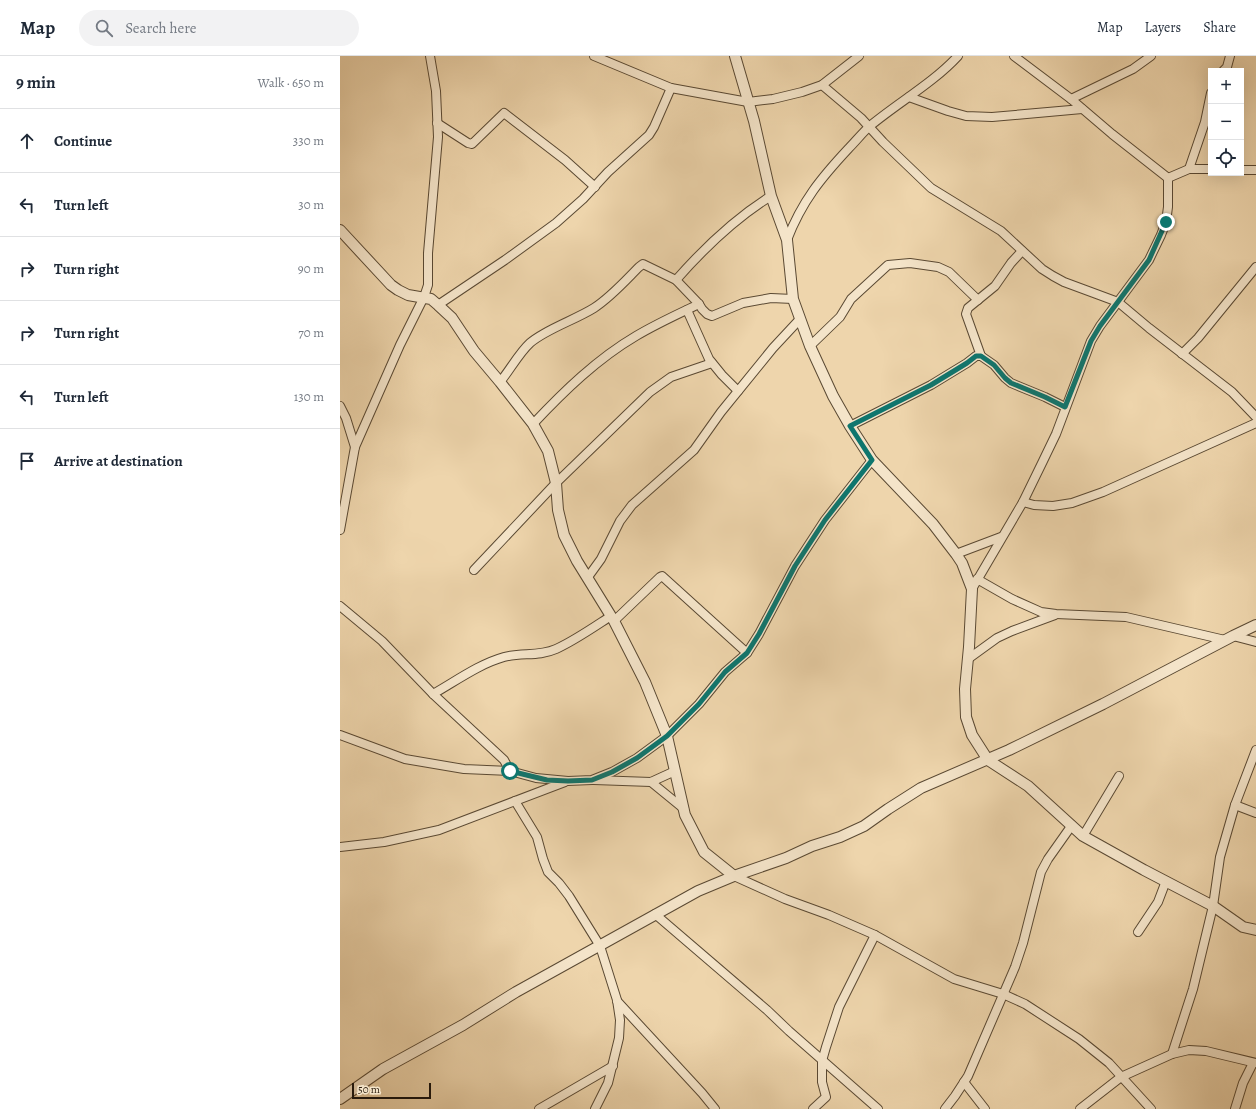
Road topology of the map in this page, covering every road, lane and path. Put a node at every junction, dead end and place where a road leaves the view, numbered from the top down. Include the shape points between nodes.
1 (430, 56) edge
2 (594, 56) edge
3 (735, 56) edge
4 (859, 56) edge
5 (958, 56) edge
6 (1014, 56) edge
7 (1151, 56) edge
8 (1230, 56) edge
9 (1226, 68) edge
10 (822, 85) junction
11 (671, 88) junction
12 (909, 97) junction
13 (1071, 99) junction
14 (748, 102) junction
15 (1209, 104) edge
16 (1082, 109) junction
17 (437, 122) junction
18 (870, 127) junction
19 (1189, 169) junction
20 (1208, 169) edge
21 (1244, 170) edge
22 (1256, 170) edge
23 (1168, 178) junction
24 (595, 186) junction
25 (771, 196) junction
26 (340, 230) edge
27 (787, 240) junction
28 (1022, 251) junction
29 (1256, 267) edge
30 (676, 280) junction
31 (424, 297) junction
32 (793, 299) junction
33 (978, 300) junction
34 (1118, 302) junction
35 (438, 304) junction
36 (700, 304) junction
37 (687, 310) junction
38 (800, 319) junction
39 (810, 346) junction
40 (1182, 354) junction
41 (981, 356) junction
42 (712, 363) junction
43 (500, 382) junction
44 (738, 391) junction
45 (340, 406) edge
46 (1065, 407) junction
47 (1256, 417) edge
48 (1256, 423) edge
49 (533, 424) junction
50 (850, 426) junction
51 (355, 447) junction
52 (872, 460) junction
53 (556, 483) junction
54 (1023, 502) junction
55 (340, 530) edge
56 (1001, 537) junction
57 (956, 554) junction
58 (474, 570) dead end
59 (588, 577) junction
60 (977, 579) junction
61 (972, 589) junction
62 (340, 606) edge
63 (1056, 614) junction
64 (613, 618) junction
65 (1256, 625) edge
66 (1229, 638) junction
67 (1256, 642) edge
68 (747, 653) junction
69 (968, 659) junction
70 (433, 694) junction
71 (340, 735) edge
72 (667, 736) junction
73 (1256, 750) edge
74 (988, 760) junction
75 (510, 771) junction
76 (675, 771) junction
77 (1119, 776) dead end
78 (592, 780) junction
79 (568, 781) junction
80 (651, 782) junction
81 (514, 801) junction
82 (1235, 805) junction
83 (684, 809) junction
84 (1256, 813) edge
85 (1072, 826) junction
86 (1083, 836) junction
87 (340, 847) edge
88 (734, 876) junction
89 (1166, 881) junction
90 (1213, 906) junction
91 (655, 914) junction
92 (1256, 930) edge
93 (1138, 932) dead end
94 (875, 935) junction
95 (600, 946) junction
96 (1003, 994) junction
97 (617, 1000) junction
98 (1172, 1054) junction
99 (822, 1061) junction
100 (1254, 1063) edge
101 (613, 1066) junction
102 (1121, 1076) junction
103 (964, 1082) junction
104 (340, 1099) edge
105 (539, 1109) edge
106 (595, 1109) edge
107 (715, 1109) edge
108 (813, 1109) edge
109 (878, 1109) edge
110 (945, 1109) edge
111 (985, 1109) edge
112 (1080, 1109) edge
113 (1151, 1109) edge
114 (1235, 1109) edge

1 - 17 street via 436,91
2 - 11 street
3 - 14 street
4 - 10 street
5 - 12 street via 944,71
6 - 13 street
7 - 13 street via 1133,69
8 - 9 street
10 - 14 street via 774,99
10 - 18 street
11 - 14 street
11 - 24 street via 649,135
12 - 16 street via 966,116 992,117
12 - 18 street
13 - 16 street
14 - 25 street
15 - 19 street
16 - 23 street
17 - 24 street via 472,144 504,113
17 - 31 street via 428,285
18 - 27 street via 817,184 802,207
18 - 28 street via 931,188 1001,232
19 - 20 street
19 - 23 street
21 - 22 street
23 - 34 street via 1168,207 1161,235 1149,260
24 - 35 street via 556,223
25 - 27 street
25 - 30 street via 738,218
26 - 31 street via 391,285 408,295
27 - 32 street
28 - 33 street via 995,286
28 - 34 street via 1042,269 1064,282
29 - 40 street
30 - 36 street
30 - 43 street via 643,264 595,307 539,336
31 - 35 street
31 - 51 street
32 - 36 street via 771,298 743,303 712,316 707,314
32 - 38 street
33 - 39 street via 949,272 938,267 910,263 888,266 851,299 840,317
33 - 41 street via 968,308 966,314
34 - 40 street
34 - 46 street via 1091,341
35 - 43 street via 452,318 474,351
36 - 37 street
37 - 42 street
37 - 49 street via 635,336 598,363
38 - 39 street
38 - 44 street
39 - 50 street
40 - 47 street via 1232,392
41 - 46 street via 994,365 1011,383
41 - 50 street via 976,356 931,385
42 - 44 street
42 - 53 street via 671,377 650,392
43 - 49 street
44 - 59 street via 694,450 632,505
45 - 51 street
46 - 54 street via 1056,434
48 - 54 street via 1103,492 1072,503 1053,506
49 - 53 street via 548,451
50 - 52 street
51 - 55 street
52 - 57 street via 933,524
52 - 68 street via 825,520 795,566
53 - 58 street
53 - 59 street via 558,510 564,535
54 - 56 street
56 - 57 street
56 - 60 street
57 - 61 street
59 - 64 street
60 - 61 street
60 - 63 street via 1041,612
61 - 69 street
62 - 70 street via 382,641
63 - 66 street via 1126,617
63 - 69 street via 997,638
64 - 68 street via 662,576
64 - 70 street via 544,654 505,657 493,661
64 - 72 street via 645,682
65 - 66 street
66 - 67 street
66 - 74 street
68 - 72 street via 725,672 699,704
69 - 74 street via 966,717 972,735
70 - 75 street via 504,760
71 - 75 street via 405,759 464,768
72 - 76 street
72 - 78 street via 637,758
73 - 82 street
74 - 85 street via 1028,786
74 - 88 street via 922,788 864,826 840,837
75 - 79 street via 536,778
76 - 80 street
76 - 83 street
77 - 86 street
78 - 79 street
78 - 80 street
79 - 81 street
80 - 83 street
81 - 87 street via 440,830 384,842
81 - 95 street via 537,837 548,872 569,896
82 - 84 street
82 - 90 street via 1220,856
83 - 88 street via 704,852
85 - 86 street
85 - 96 street via 1041,872 1023,943
86 - 89 street
88 - 91 street via 698,891
88 - 94 street
89 - 90 street
89 - 93 street via 1158,902
90 - 92 street via 1243,927
90 - 98 street via 1193,989
91 - 95 street
91 - 99 street
94 - 96 street via 954,979
94 - 99 street via 840,1008
95 - 97 street
95 - 104 street via 383,1069
96 - 102 street via 1025,1004 1079,1039
96 - 103 street
97 - 101 street via 620,1038
97 - 107 street
98 - 100 street via 1189,1050 1206,1051
98 - 102 street
99 - 108 street via 822,1082 826,1097
99 - 109 street
100 - 114 street via 1243,1083
101 - 105 street
101 - 106 street
102 - 112 street
102 - 113 street
103 - 110 street
103 - 111 street

